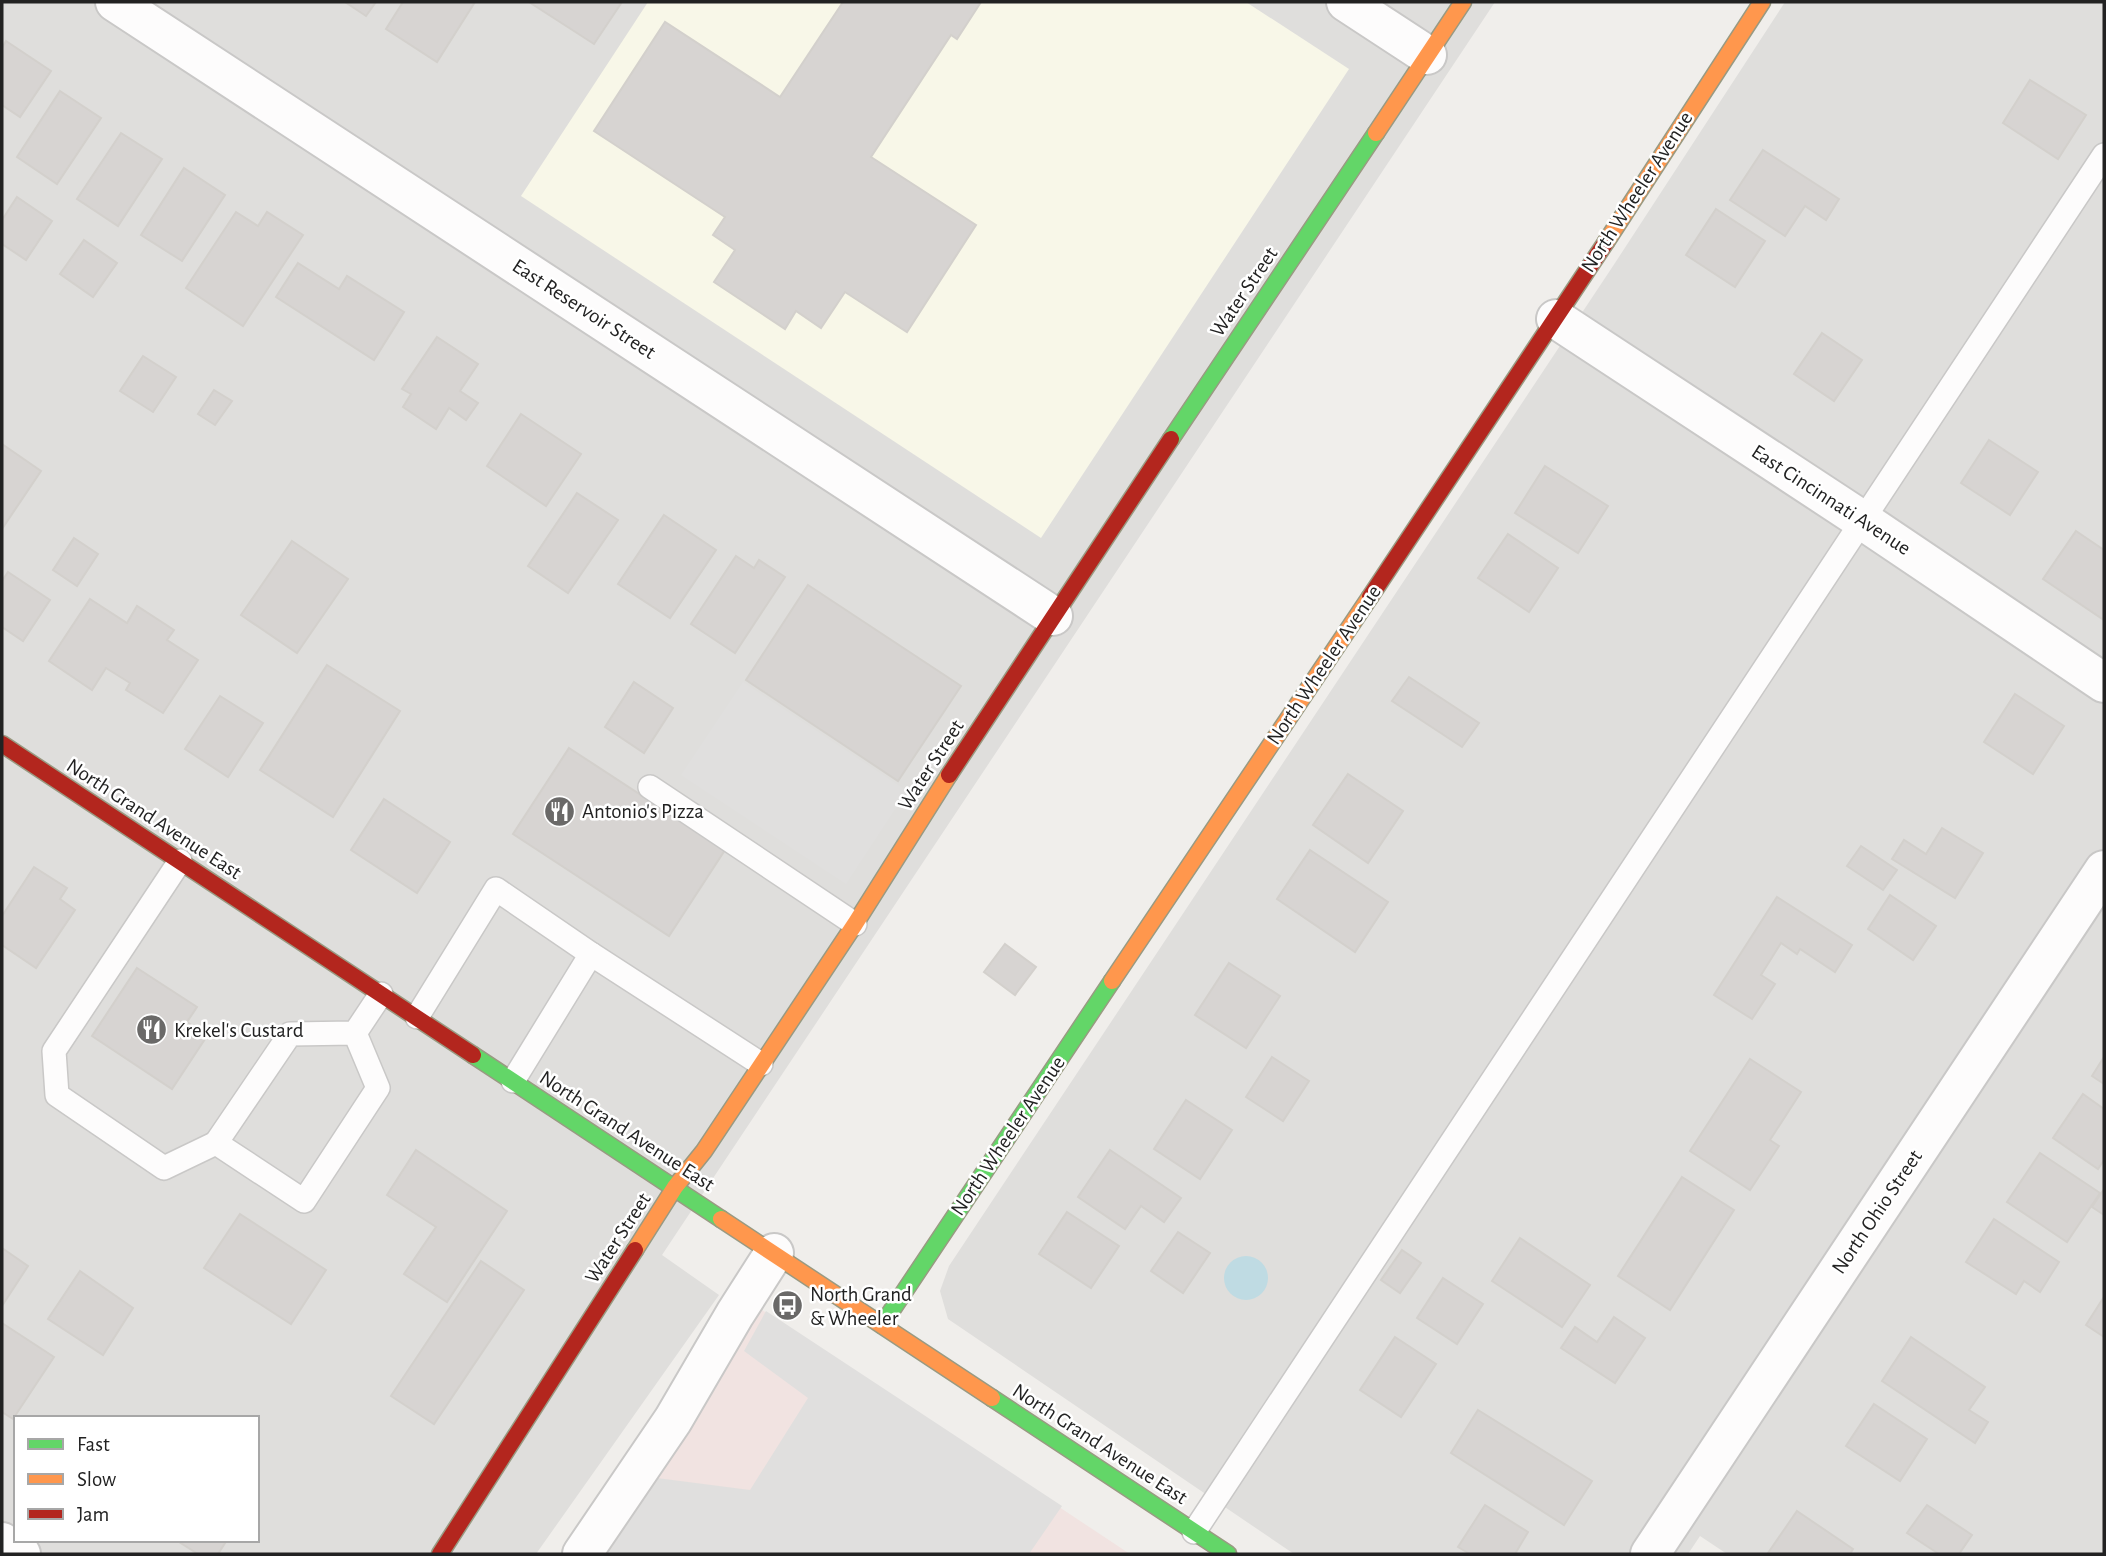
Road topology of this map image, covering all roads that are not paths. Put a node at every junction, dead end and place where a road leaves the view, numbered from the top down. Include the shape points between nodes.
1 (116, 2) edge
2 (1346, 2) edge
3 (1463, 2) edge
4 (1762, 2) edge
5 (1427, 55) junction
6 (2104, 155) edge
7 (1556, 319) junction
8 (1862, 520) junction
9 (1053, 616) junction
10 (2104, 683) edge
11 (2, 744) edge
12 (650, 787) dead end
13 (180, 861) junction
14 (2104, 870) edge
15 (855, 924) junction
16 (591, 954) junction
17 (381, 994) junction
18 (417, 1017) junction
19 (355, 1034) junction
20 (761, 1064) junction
21 (513, 1081) junction
22 (216, 1143) junction
23 (676, 1188) junction
24 (774, 1253) junction
25 (882, 1325) junction
26 (1194, 1532) junction
27 (2, 1542) edge
28 (21, 1554) edge
29 (440, 1554) edge
30 (582, 1554) edge
31 (1228, 1554) edge
32 (1650, 1554) edge

1 - 9 street, East Reservoir Street
2 - 5 street
3 - 5 street, Water Street
4 - 7 street, North Wheeler Avenue
5 - 9 street, Water Street
6 - 8 lane
7 - 8 street, East Cincinnati Avenue
7 - 25 street, North Wheeler Avenue
8 - 10 street, East Cincinnati Avenue
8 - 26 lane
9 - 15 street, Water Street
11 - 13 street, North Grand Avenue East
12 - 15 lane
13 - 17 street, North Grand Avenue East
13 - 22 lane via 54,1051 57,1095 164,1168
14 - 32 street, North Ohio Street
15 - 20 street, Water Street
16 - 18 lane via 496,889
16 - 20 lane
16 - 21 lane
17 - 18 street, North Grand Avenue East
17 - 19 lane
18 - 21 street, North Grand Avenue East
19 - 22 lane via 290,1034
19 - 22 lane via 378,1088 304,1201
20 - 23 street, Water Street
21 - 23 street, North Grand Avenue East
23 - 24 street, North Grand Avenue East
23 - 29 street, Water Street
24 - 25 street, North Grand Avenue East
24 - 30 street via 673,1420
25 - 26 street, North Grand Avenue East
26 - 31 street, North Grand Avenue East
27 - 28 street

